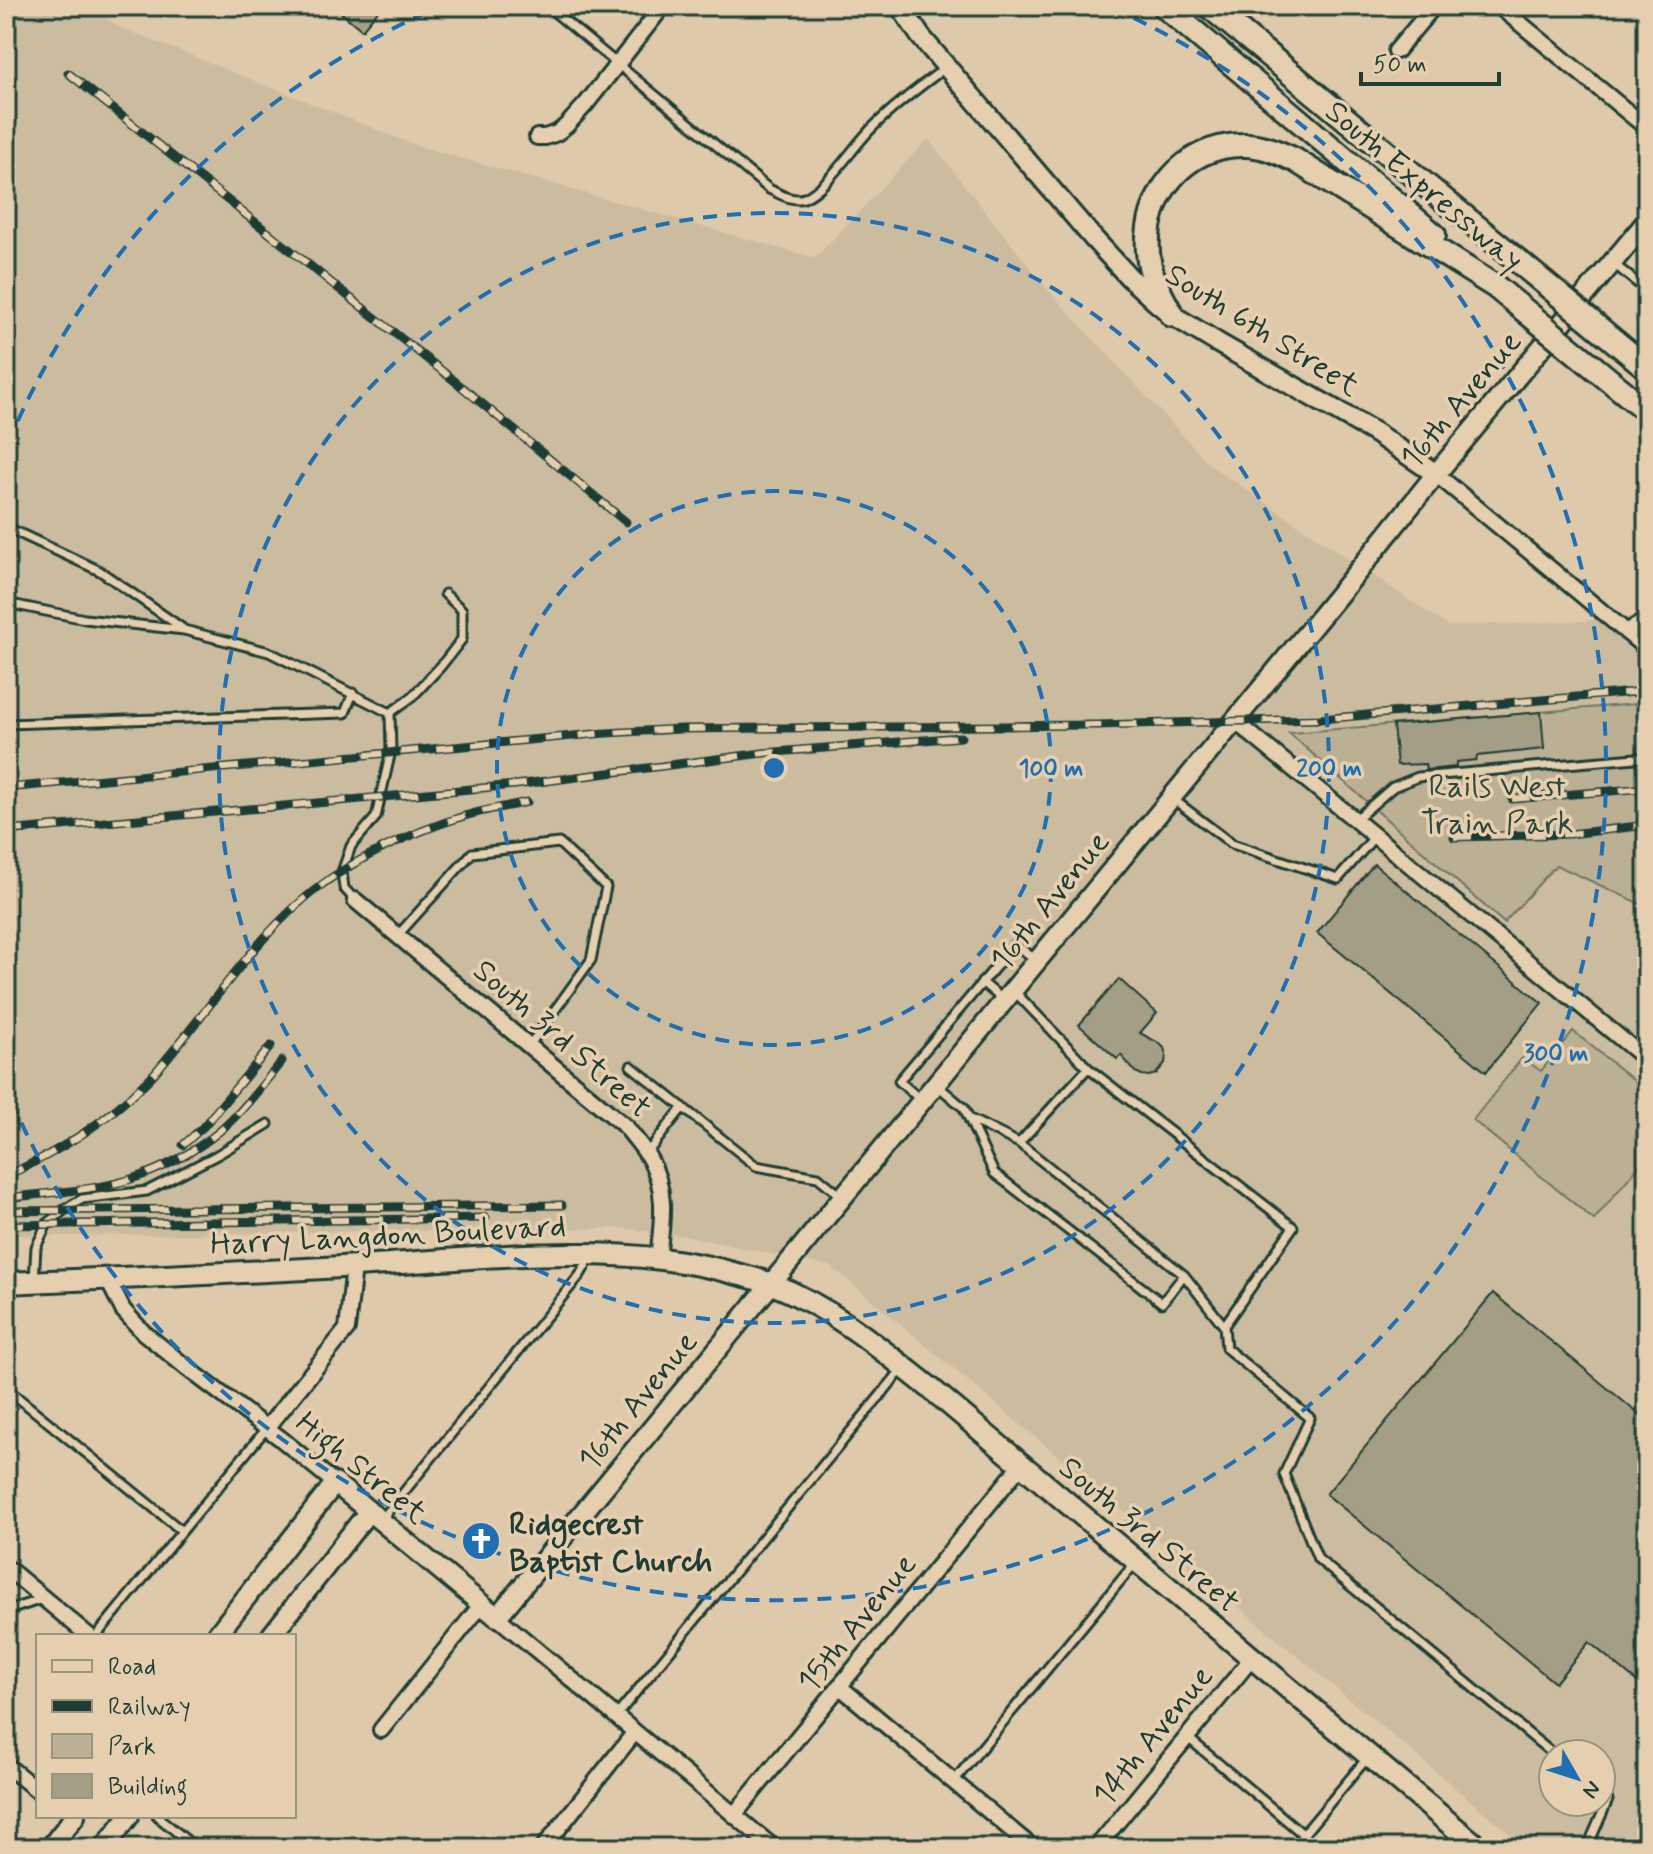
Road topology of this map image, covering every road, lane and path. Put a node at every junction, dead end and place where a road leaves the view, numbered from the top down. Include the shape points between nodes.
1 (547, 6) edge
2 (663, 6) edge
3 (900, 6) edge
4 (1164, 6) edge
5 (1209, 6) edge
6 (1434, 6) edge
7 (1499, 6) edge
8 (1396, 51) dead end
9 (618, 64) junction
10 (946, 67) junction
11 (1647, 128) edge
12 (537, 137) dead end
13 (1647, 221) edge
14 (1612, 263) junction
15 (1496, 287) junction
16 (1647, 291) edge
17 (1172, 315) junction
18 (1647, 368) edge
19 (1647, 411) edge
20 (1436, 474) junction
21 (6, 527) edge
22 (445, 594) dead end
23 (6, 603) edge
24 (1647, 620) edge
25 (184, 630) junction
26 (1626, 632) junction
27 (1647, 649) edge
28 (353, 693) junction
29 (390, 713) junction
30 (1235, 721) junction
31 (6, 724) edge
32 (1647, 757) edge
33 (1171, 797) junction
34 (1355, 820) junction
35 (1375, 836) junction
36 (355, 900) joint
37 (398, 935) junction
38 (1037, 962) junction
39 (982, 982) junction
40 (1009, 996) junction
41 (529, 1046) junction
42 (1647, 1060) edge
43 (631, 1066) dead end
44 (1088, 1068) junction
45 (936, 1085) junction
46 (922, 1101) junction
47 (683, 1107) junction
48 (969, 1118) junction
49 (268, 1124) dead end
50 (1019, 1143) junction
51 (646, 1154) junction
52 (843, 1197) junction
53 (591, 1255) junction
54 (658, 1258) junction
55 (354, 1267) junction
56 (1184, 1275) junction
57 (107, 1278) junction
58 (34, 1282) junction
59 (6, 1283) edge
60 (771, 1284) junction
61 (1224, 1326) junction
62 (904, 1367) junction
63 (6, 1388) edge
64 (266, 1429) junction
65 (1021, 1465) junction
66 (335, 1483) junction
67 (375, 1516) junction
68 (182, 1531) junction
69 (1137, 1560) junction
70 (6, 1567) edge
71 (44, 1599) junction
72 (482, 1604) junction
73 (6, 1611) edge
74 (497, 1617) junction
75 (87, 1634) edge
76 (98, 1634) edge
77 (218, 1634) edge
78 (273, 1634) edge
79 (1252, 1658) junction
80 (839, 1686) junction
81 (617, 1715) junction
82 (381, 1730) dead end
83 (635, 1732) junction
84 (1187, 1737) junction
85 (1537, 1741) edge
86 (1369, 1756) junction
87 (6, 1765) edge
88 (954, 1781) junction
89 (36, 1789) edge
90 (734, 1815) junction
91 (71, 1818) edge
92 (127, 1818) edge
93 (159, 1818) edge
94 (1600, 1818) edge
95 (1304, 1835) junction
96 (1294, 1847) edge
97 (50, 1848) edge
98 (104, 1848) edge
99 (196, 1848) edge
100 (543, 1848) edge
101 (774, 1848) edge
102 (1033, 1848) edge
103 (1096, 1848) edge
104 (1479, 1848) edge
105 (1587, 1848) edge

1 - 9 lane
2 - 9 street
3 - 10 street, South 6th Street
4 - 15 main road, South Expressway
5 - 18 main road, South Expressway, bridge
6 - 8 street
7 - 11 street
9 - 10 lane via 769,189 802,199 819,189 905,97
9 - 12 street via 567,125
10 - 17 street, South 6th Street via 1112,259
13 - 14 street, 16th Avenue
14 - 16 lane
14 - 20 street, 16th Avenue
15 - 17 main road via 1295,160 1242,145 1205,154 1182,167 1167,181 1153,208 1147,254
15 - 19 main road, South Expressway, bridge
17 - 20 street, South 6th Street
20 - 26 street, South 6th Street
20 - 30 street, 16th Avenue
21 - 25 lane via 100,571
22 - 29 lane via 462,610 462,639 412,697
23 - 25 lane
24 - 26 street
25 - 28 lane via 269,652
26 - 27 street, South 6th Street
28 - 29 lane
28 - 31 lane via 345,713
29 - 36 lane via 391,751 376,817 351,846 342,872 344,888
30 - 33 street, 16th Avenue
30 - 34 street
32 - 34 lane via 1418,777 1393,787
33 - 35 lane via 1232,844 1338,879
33 - 38 street, 16th Avenue
34 - 35 street
35 - 42 street
36 - 37 street, South 3rd Street
37 - 41 street, South 3rd Street
37 - 41 lane via 472,853 559,843 606,887 591,960
38 - 39 lane via 1015,944
38 - 40 street, 16th Avenue
39 - 40 lane
39 - 46 lane via 899,1081
40 - 44 lane
40 - 45 street, 16th Avenue
41 - 51 street, South 3rd Street via 626,1127
43 - 47 lane
44 - 50 lane
44 - 61 lane via 1293,1227
45 - 46 street, 16th Avenue
45 - 48 lane
46 - 52 street, 16th Avenue
47 - 51 lane
47 - 52 lane via 756,1166 818,1177
48 - 50 lane
48 - 56 lane via 994,1173 1162,1303
49 - 58 lane via 147,1191 82,1199 64,1210 47,1224 36,1247
50 - 56 lane
51 - 54 street, South 3rd Street via 662,1197
52 - 60 street, 16th Avenue
53 - 54 main road, Harry Langdon Boulevard
53 - 55 main road, Harry Langdon Boulevard
53 - 67 lane via 580,1275
54 - 60 main road, Harry Langdon Boulevard
55 - 57 main road, Harry Langdon Boulevard
55 - 64 street via 347,1329
56 - 61 lane
57 - 58 main road, Harry Langdon Boulevard
57 - 64 street, High Street via 123,1310 143,1332
58 - 59 main road, Harry Langdon Boulevard
60 - 62 main road, South 3rd Street via 817,1305
60 - 74 street, 16th Avenue
61 - 85 lane via 1226,1348 1310,1418 1284,1474 1318,1559
62 - 65 main road, South 3rd Street
62 - 81 lane
63 - 68 lane
64 - 66 street, High Street
64 - 68 lane
65 - 69 main road, South 3rd Street
65 - 80 street, 15th Avenue
66 - 67 street, High Street
66 - 77 street
67 - 72 street, High Street
67 - 78 street
68 - 76 lane
69 - 79 main road, South 3rd Street
69 - 88 lane
70 - 71 street
71 - 73 lane
71 - 75 street
72 - 74 street, High Street
72 - 82 street
74 - 81 street, High Street
79 - 84 street, 14th Avenue
79 - 86 main road, South 3rd Street
80 - 88 street
80 - 90 street, 15th Avenue
81 - 83 street, High Street
83 - 90 street, High Street
83 - 100 street
84 - 95 lane
84 - 103 street, 14th Avenue
86 - 95 lane
86 - 104 main road, South 3rd Street
87 - 89 street
88 - 102 street
90 - 101 street, High Street
91 - 97 street
92 - 98 street
93 - 99 lane
94 - 105 lane
95 - 96 lane

